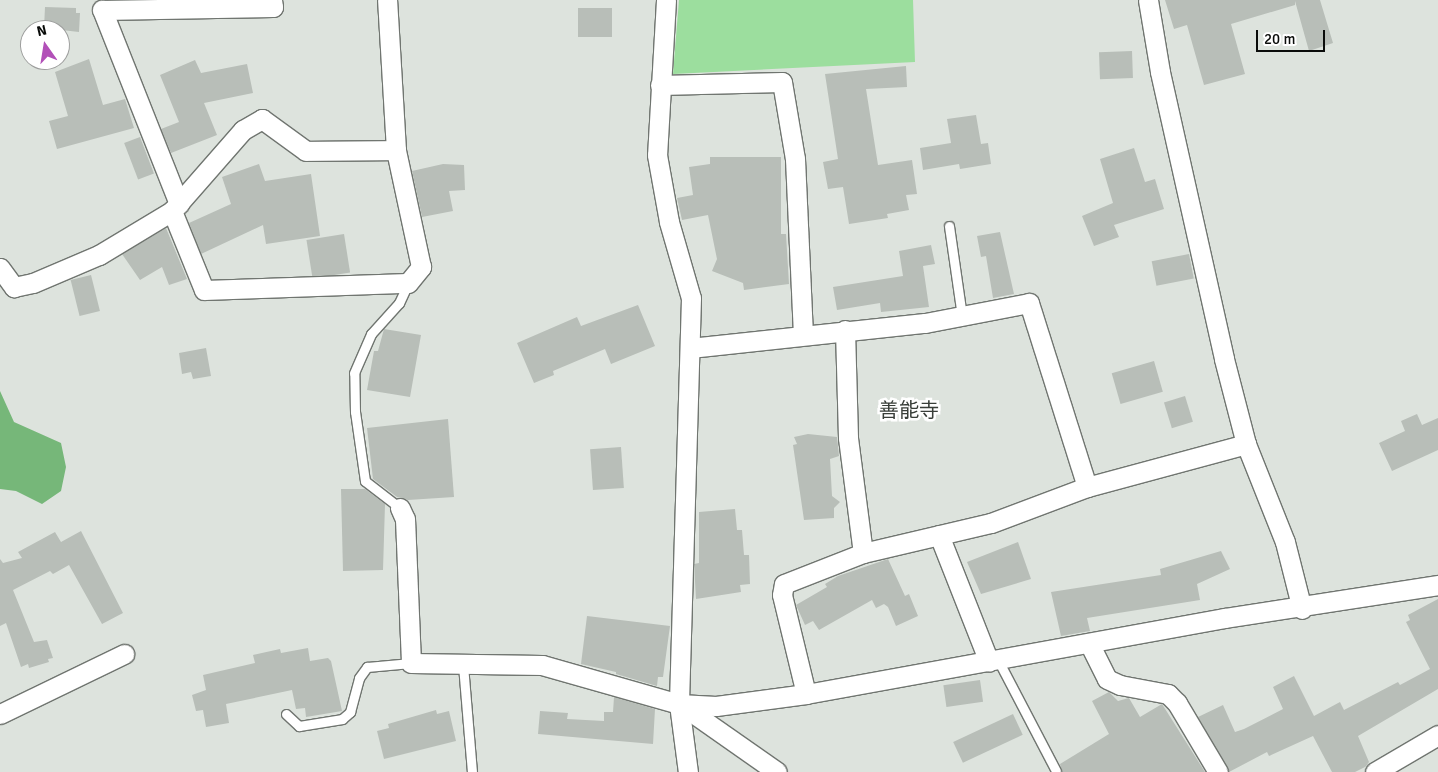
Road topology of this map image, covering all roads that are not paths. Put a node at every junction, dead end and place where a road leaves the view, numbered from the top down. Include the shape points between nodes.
1 (272, 0) edge
2 (387, 0) edge
3 (666, 0) edge
4 (1148, 0) edge
5 (102, 5) edge
6 (660, 85) junction
7 (396, 150) junction
8 (175, 207) junction
9 (949, 226) dead end
10 (0, 268) edge
11 (408, 283) junction
12 (962, 316) junction
13 (845, 330) junction
14 (803, 335) junction
15 (690, 348) junction
16 (1246, 444) junction
17 (1087, 487) junction
18 (400, 508) joint
19 (939, 535) junction
20 (863, 553) junction
21 (1438, 586) edge
22 (1302, 609) junction
23 (1089, 643) junction
24 (124, 654) dead end
25 (993, 661) junction
26 (411, 663) junction
27 (463, 665) junction
28 (806, 694) junction
29 (679, 704) junction
30 (0, 714) edge
31 (286, 714) dead end
32 (1438, 735) edge
33 (1056, 771) dead end
34 (472, 772) edge
35 (688, 772) edge
36 (777, 772) edge
37 (1218, 772) edge
38 (1374, 772) edge

1 - 5 street via 273,7
2 - 7 street
3 - 6 street
4 - 16 street via 1187,201
5 - 8 street
6 - 14 street via 782,82 795,159
6 - 15 street via 657,155 669,222 691,298
7 - 8 street via 306,151 262,119 243,130
7 - 11 street via 421,267
8 - 10 street via 99,255 33,283 14,287
8 - 11 street via 204,290
9 - 12 lane
11 - 18 lane via 399,303 371,334 354,373 355,412 365,481
12 - 13 street via 925,323
12 - 17 street via 1029,303
13 - 14 street
13 - 20 street via 848,438
14 - 15 street
15 - 29 street
16 - 17 street
16 - 22 street via 1285,542
17 - 19 street via 991,523
18 - 26 street via 405,519
19 - 20 street
19 - 25 street
20 - 28 street via 784,584 782,595
21 - 22 street
22 - 23 street via 1225,618
23 - 25 street
23 - 37 street via 1107,679 1120,685 1168,694
24 - 30 street
25 - 28 street
25 - 33 lane
26 - 27 street
26 - 31 lane via 367,667 360,678 350,712 342,719 299,726
27 - 29 street via 542,664
27 - 34 lane
28 - 29 street via 716,706
29 - 35 street
29 - 36 street
32 - 38 street

